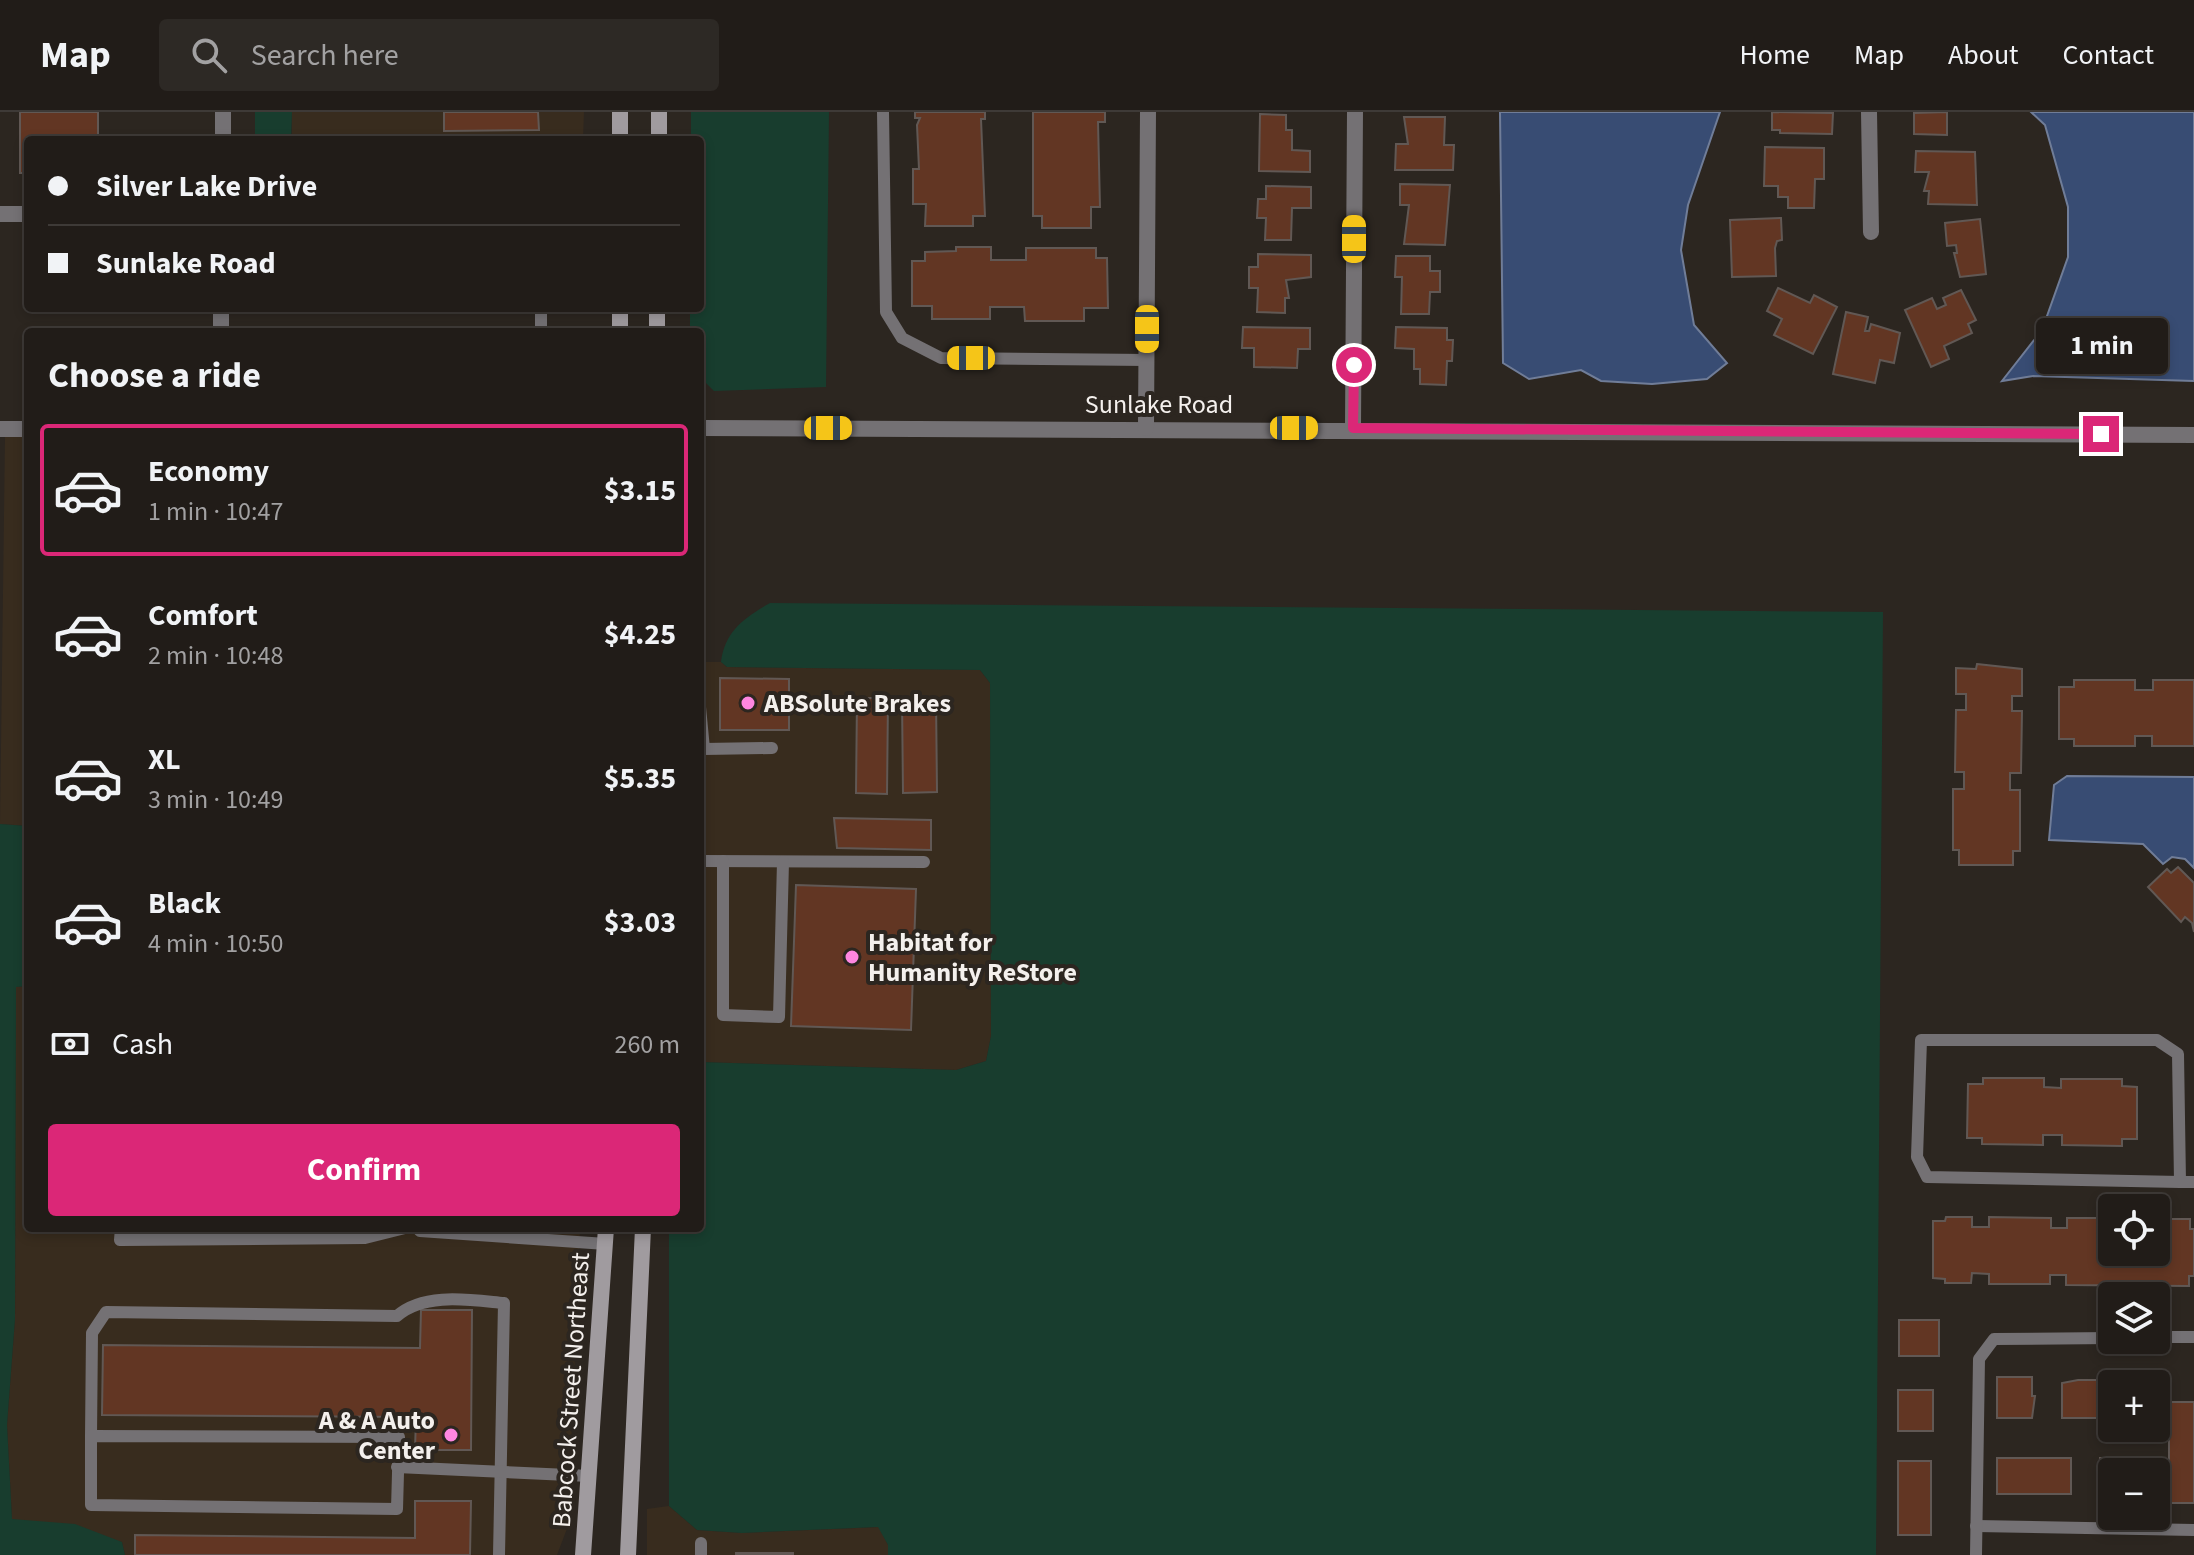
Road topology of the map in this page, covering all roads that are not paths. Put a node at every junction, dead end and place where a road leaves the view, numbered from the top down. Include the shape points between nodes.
1 (223, 112) edge
2 (620, 112) edge
3 (659, 112) edge
4 (883, 112) edge
5 (1148, 112) edge
6 (1355, 112) edge
7 (1869, 112) edge
8 (223, 136) edge
9 (620, 136) edge
10 (659, 136) edge
11 (0, 214) edge
12 (24, 214) edge
13 (1871, 232) dead end
14 (1147, 360) junction
15 (704, 428) edge
16 (1146, 428) junction
17 (1353, 428) junction
18 (0, 429) edge
19 (24, 429) edge
20 (2194, 435) edge
21 (772, 748) dead end
22 (704, 749) edge
23 (704, 861) edge
24 (723, 861) junction
25 (783, 862) junction
26 (924, 862) dead end
27 (2187, 1182) edge
28 (121, 1232) edge
29 (389, 1232) edge
30 (457, 1232) edge
31 (643, 1232) edge
32 (606, 1236) edge
33 (2170, 1337) edge
34 (2194, 1337) edge
35 (2098, 1338) edge
36 (91, 1436) junction
37 (397, 1467) junction
38 (500, 1473) junction
39 (590, 1476) junction
40 (1976, 1526) junction
41 (2194, 1530) edge
42 (499, 1555) edge
43 (583, 1555) edge
44 (628, 1555) edge
45 (1976, 1555) edge

1 - 8 street
2 - 9 main road
3 - 10 main road
4 - 14 lane via 886,312 902,338 941,358
5 - 14 street
6 - 17 street
7 - 13 street
11 - 12 street
14 - 16 street
15 - 16 street, Sunlake Road
16 - 17 street, Sunlake Road
17 - 20 street, Sunlake Road
18 - 19 street
21 - 22 lane
23 - 24 lane
24 - 25 lane
24 - 25 lane via 723,1015 779,1017
25 - 26 lane
27 - 27 lane via 1927,1177 1917,1157 1921,1040 2157,1040 2178,1054
28 - 29 lane via 120,1240 365,1238
30 - 32 lane
31 - 44 main road
32 - 39 main road, Babcock Street Northeast
33 - 34 lane
35 - 40 lane via 1994,1339 1979,1359
36 - 37 lane via 399,1437
36 - 37 lane via 91,1505 397,1509
36 - 38 lane via 92,1333 106,1312 397,1316 408,1306 455,1299 504,1303
37 - 38 lane
38 - 39 lane
38 - 42 lane
39 - 43 main road, Babcock Street Northeast
40 - 41 lane
40 - 45 lane

